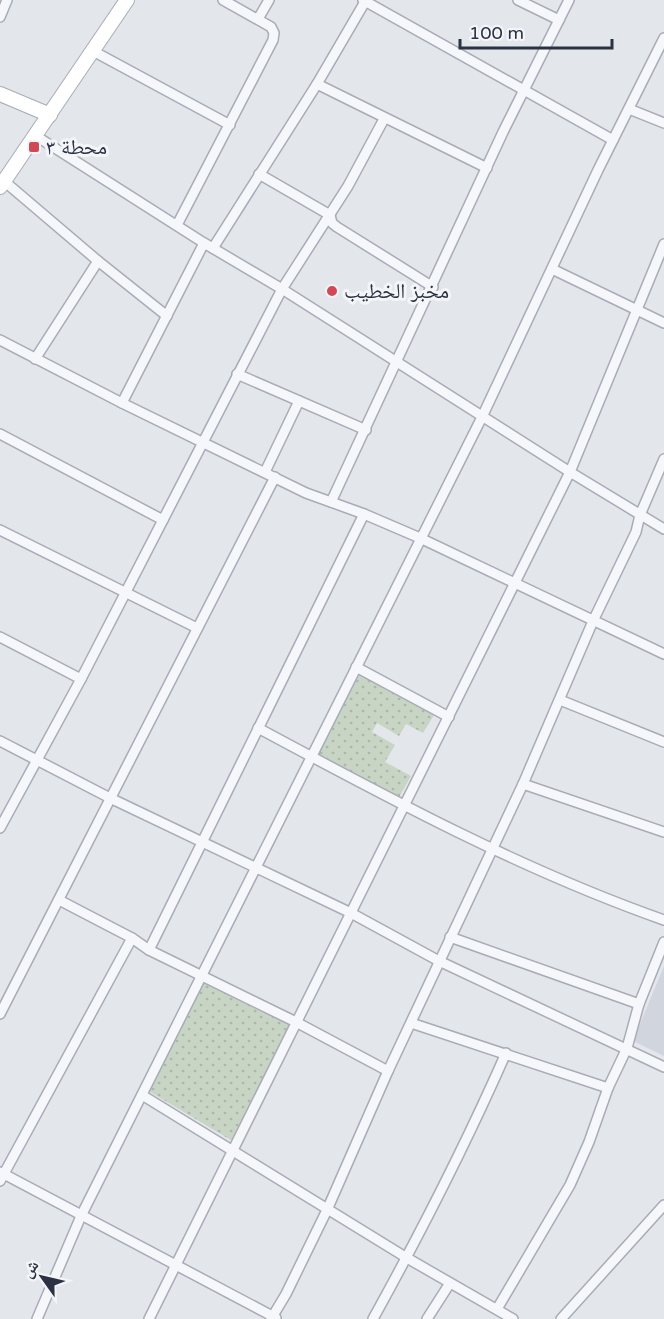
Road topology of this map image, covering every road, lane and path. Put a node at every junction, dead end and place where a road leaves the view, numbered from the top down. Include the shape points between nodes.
1 (8, 0) edge
2 (127, 0) edge
3 (223, 0) edge
4 (269, 0) edge
5 (365, 0) edge
6 (518, 0) edge
7 (569, 0) edge
8 (0, 17) edge
9 (258, 19) junction
10 (559, 20) junction
11 (664, 38) edge
12 (93, 51) junction
13 (317, 84) junction
14 (524, 89) junction
15 (0, 94) edge
16 (629, 109) junction
17 (50, 115) junction
18 (384, 119) junction
19 (664, 123) edge
20 (230, 125) junction
21 (36, 136) junction
22 (613, 140) junction
23 (487, 168) junction
24 (259, 174) junction
25 (2, 184) edge
26 (330, 215) junction
27 (177, 225) junction
28 (664, 244) edge
29 (209, 246) junction
30 (98, 261) junction
31 (552, 269) junction
32 (433, 287) junction
33 (282, 289) junction
34 (635, 311) junction
35 (167, 316) junction
36 (664, 323) edge
37 (0, 340) edge
38 (35, 359) junction
39 (397, 363) junction
40 (237, 374) junction
41 (299, 401) junction
42 (122, 403) junction
43 (482, 417) junction
44 (366, 430) junction
45 (0, 434) edge
46 (203, 443) junction
47 (664, 459) edge
48 (265, 472) junction
49 (570, 472) junction
50 (275, 477) junction
51 (331, 502) junction
52 (364, 514) junction
53 (640, 515) junction
54 (163, 520) junction
55 (664, 529) edge
56 (0, 530) edge
57 (420, 538) junction
58 (515, 584) junction
59 (125, 592) junction
60 (593, 621) junction
61 (197, 628) junction
62 (0, 637) edge
63 (664, 654) edge
64 (356, 667) junction
65 (81, 679) junction
66 (560, 700) junction
67 (449, 717) junction
68 (258, 728) junction
69 (0, 741) edge
70 (664, 742) edge
71 (312, 757) junction
72 (36, 761) junction
73 (523, 784) junction
74 (110, 798) junction
75 (404, 807) junction
76 (0, 828) edge
77 (664, 832) edge
78 (202, 841) junction
79 (492, 850) junction
80 (258, 867) junction
81 (59, 900) junction
82 (351, 913) junction
83 (664, 920) edge
84 (450, 937) junction
85 (132, 938) junction
86 (664, 942) edge
87 (148, 950) junction
88 (439, 961) junction
89 (202, 977) junction
90 (639, 1004) junction
91 (0, 1011) edge
92 (296, 1022) junction
93 (411, 1023) junction
94 (627, 1048) junction
95 (506, 1053) junction
96 (664, 1066) edge
97 (388, 1071) junction
98 (608, 1088) junction
99 (142, 1095) junction
100 (233, 1152) junction
101 (1, 1176) edge
102 (664, 1205) edge
103 (327, 1210) junction
104 (81, 1216) junction
105 (407, 1258) junction
106 (177, 1267) junction
107 (450, 1283) junction
108 (497, 1309) junction
109 (274, 1318) edge
110 (37, 1319) edge
111 (149, 1319) edge
112 (373, 1319) edge
113 (427, 1319) edge
114 (513, 1319) edge
115 (561, 1319) edge

1 - 8 street
2 - 12 street
3 - 9 street
4 - 9 street
5 - 13 street
5 - 14 street
6 - 10 street
7 - 10 street
9 - 20 street via 270,27 273,40
10 - 14 street
11 - 16 street
12 - 17 street
12 - 20 street
13 - 18 street
13 - 24 street
14 - 22 street
14 - 23 street
15 - 17 street
16 - 19 street
16 - 22 street
17 - 21 street
18 - 23 street
18 - 26 street
20 - 27 street
21 - 25 street
21 - 27 street
22 - 31 street
23 - 32 street
24 - 26 street
24 - 29 street
25 - 30 street
26 - 32 street via 337,227
26 - 33 street
27 - 29 street
28 - 34 street
29 - 33 street
29 - 35 street
30 - 35 street
30 - 38 street
31 - 34 street
31 - 43 street
32 - 39 street
33 - 39 street
33 - 40 street
34 - 36 street
34 - 49 street
35 - 42 street
37 - 38 street
38 - 42 street
39 - 43 street
39 - 44 street
40 - 41 street
40 - 46 street
41 - 44 street
41 - 48 street
42 - 46 street
43 - 49 street
43 - 57 street
44 - 51 street
45 - 54 street
46 - 48 street
46 - 54 street
47 - 53 street
48 - 50 street
49 - 53 street
49 - 58 street
50 - 51 street
50 - 61 street
51 - 52 street
52 - 57 street
52 - 68 street
53 - 55 street
53 - 60 street via 636,532
54 - 59 street
56 - 59 street
57 - 58 street
57 - 64 street
58 - 60 street
58 - 67 street
59 - 61 street
59 - 65 street
60 - 63 street
60 - 66 street
61 - 74 street
62 - 65 street
64 - 67 street
64 - 71 street
65 - 72 street
66 - 70 street
66 - 73 street
67 - 75 street
68 - 71 street
68 - 78 street
69 - 72 street
71 - 75 street
71 - 80 street
72 - 74 street
72 - 76 street
73 - 77 street
73 - 79 street
74 - 78 street
74 - 81 street
75 - 79 street
75 - 82 street
78 - 80 street
78 - 87 street
79 - 83 street
79 - 84 street
80 - 82 street
80 - 89 street
81 - 85 street
81 - 91 street
82 - 88 street
82 - 92 street
84 - 88 street
84 - 90 street
85 - 87 street
85 - 101 street
86 - 90 street
87 - 89 street
88 - 93 street
88 - 94 street
89 - 92 street
89 - 99 street
90 - 94 street
92 - 97 street
92 - 100 street
93 - 95 street
93 - 97 street
94 - 96 street
94 - 98 street
95 - 98 street
95 - 105 street
97 - 103 street
98 - 108 street via 570,1185
99 - 100 street
99 - 104 street
100 - 103 street
100 - 106 street
101 - 104 street
102 - 115 street
103 - 105 street
103 - 109 street
104 - 106 street
104 - 110 street
105 - 107 street
105 - 112 street
106 - 109 street
106 - 111 street
107 - 108 street
107 - 113 street
108 - 114 street

